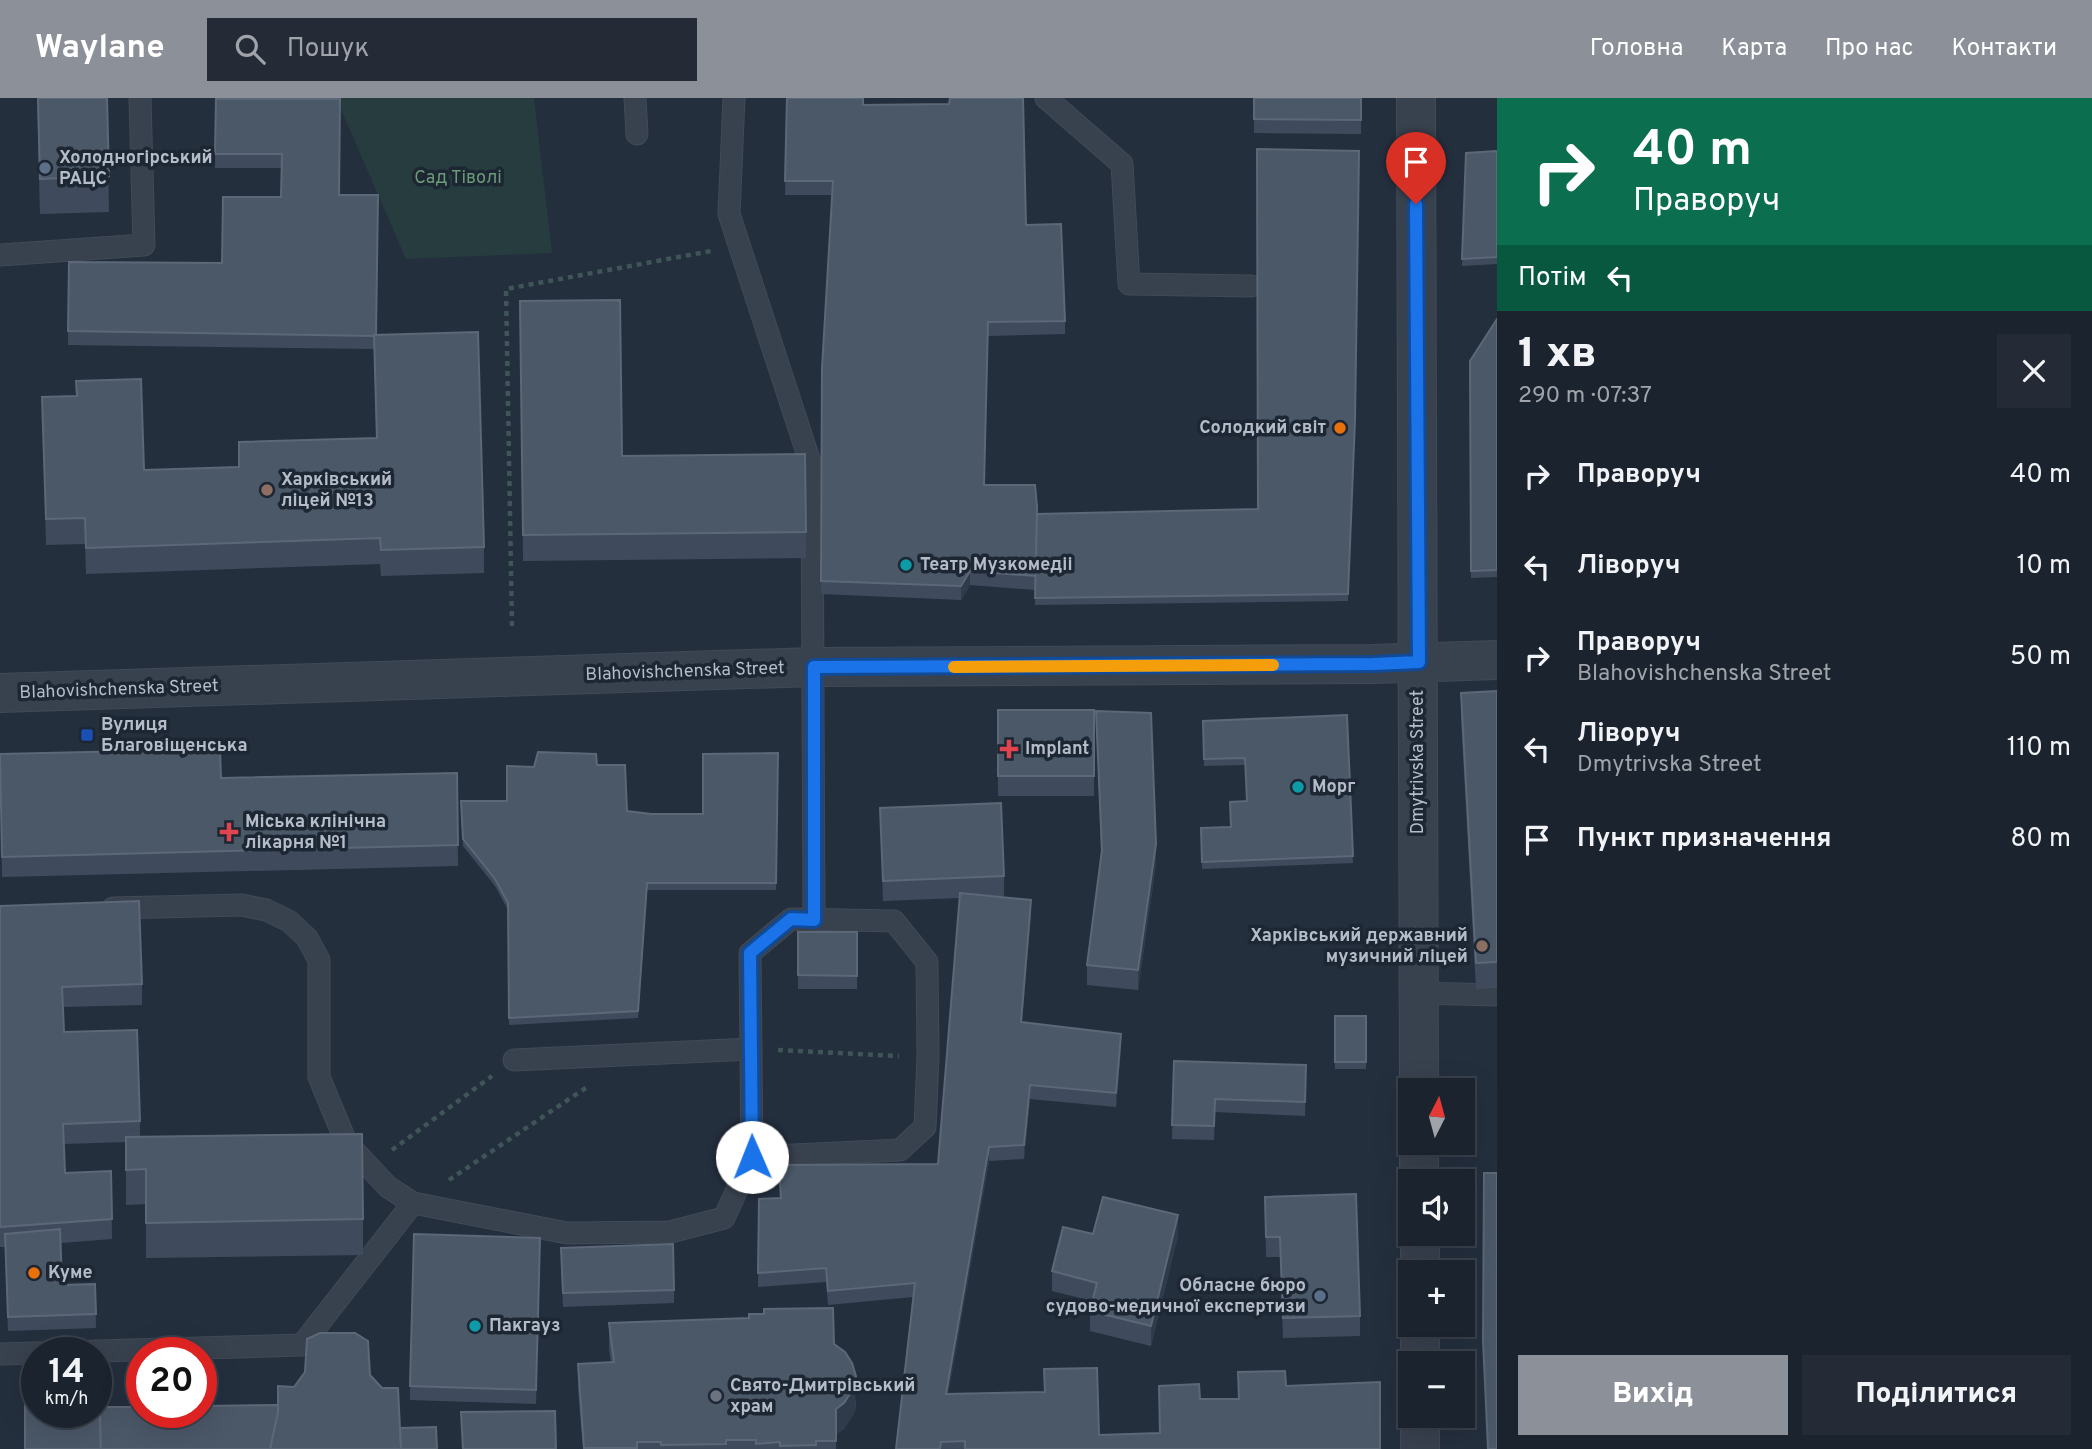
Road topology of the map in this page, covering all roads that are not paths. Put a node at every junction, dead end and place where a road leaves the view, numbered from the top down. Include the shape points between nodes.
1 (140, 98) edge
2 (635, 98) edge
3 (734, 98) edge
4 (1046, 98) edge
5 (1416, 98) edge
6 (637, 135) dead end
7 (0, 255) edge
8 (1251, 286) dead end
9 (1497, 660) edge
10 (1419, 662) junction
11 (814, 667) junction
12 (0, 693) edge
13 (89, 908) edge
14 (814, 920) junction
15 (1419, 993) junction
16 (1497, 995) edge
17 (751, 1049) junction
18 (514, 1060) road end
19 (1419, 1078) edge
20 (752, 1157) junction
21 (413, 1203) junction
22 (0, 1353) edge
23 (1420, 1428) edge
24 (1420, 1449) edge

1 - 7 lane via 144,245
2 - 6 lane
3 - 11 lane via 729,214 812,468
4 - 8 lane via 1122,164 1129,284
5 - 10 street, Dmytrivska Street
9 - 10 street, Blahovishchenska Street
10 - 11 street, Blahovishchenska Street
10 - 15 street, Dmytrivska Street
11 - 12 street, Blahovishchenska Street
11 - 14 lane
13 - 21 lane via 242,905 289,921 307,938 319,960 319,1077 346,1142 388,1186
14 - 17 lane via 791,919 750,953
14 - 20 lane via 894,921 927,962 925,1127 900,1150
15 - 16 lane
15 - 19 street, Dmytrivska Street
17 - 18 lane
17 - 20 lane
20 - 21 lane via 724,1218 670,1232 567,1233
21 - 22 lane via 302,1345
23 - 24 street

